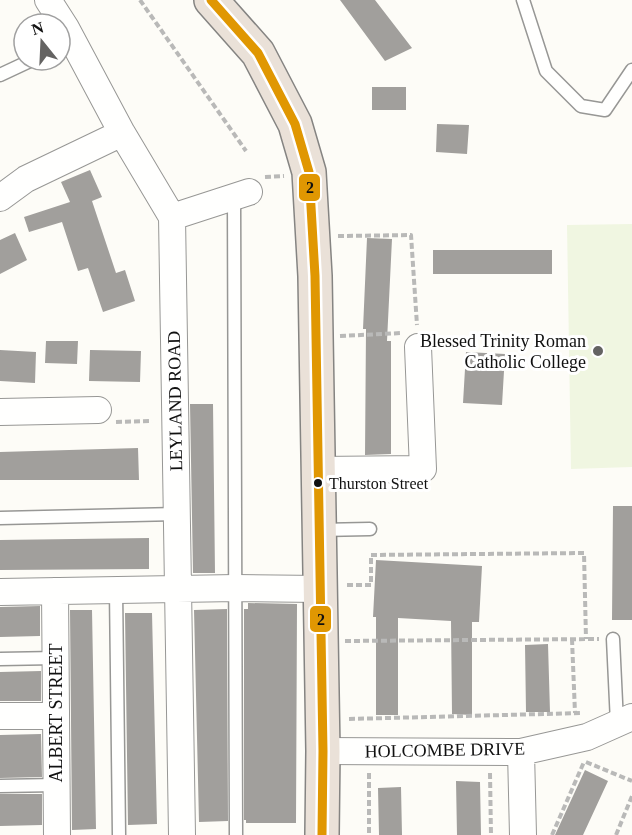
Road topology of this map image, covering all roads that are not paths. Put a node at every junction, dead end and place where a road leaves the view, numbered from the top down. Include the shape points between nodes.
1 (211, 0) edge
2 (523, 0) edge
3 (72, 52) edge
4 (632, 70) edge
5 (122, 133) junction
6 (241, 194) joint
7 (0, 198) edge
8 (172, 217) junction
9 (418, 340) road end
10 (0, 412) edge
11 (103, 416) road end
12 (317, 470) junction
13 (177, 514) junction
14 (0, 518) edge
15 (370, 529) dead end
16 (318, 530) junction
17 (319, 587) junction
18 (236, 588) junction
19 (178, 589) junction
20 (116, 590) junction
21 (55, 591) junction
22 (0, 592) edge
23 (614, 639) road end
24 (56, 658) junction
25 (0, 659) edge
26 (0, 716) edge
27 (56, 716) junction
28 (622, 718) edge
29 (322, 736) junction
30 (521, 752) junction
31 (57, 785) junction
32 (0, 786) edge
33 (57, 835) edge
34 (119, 835) edge
35 (182, 835) edge
36 (236, 835) edge
37 (322, 835) edge
38 (523, 835) edge

1 - 12 highway via 258,53 295,124 309,172
2 - 4 lane via 546,71 581,106 605,110
3 - 5 street, LEYLAND ROAD
5 - 7 street via 26,179
5 - 8 street, LEYLAND ROAD
6 - 8 street
6 - 18 lane
8 - 13 street, LEYLAND ROAD
9 - 12 street via 423,469
10 - 11 street
12 - 16 highway
13 - 14 lane
13 - 19 street, LEYLAND ROAD
15 - 16 lane
16 - 17 highway
17 - 18 street
17 - 29 highway
18 - 19 street
18 - 36 lane
19 - 20 street
19 - 35 street, LEYLAND ROAD
20 - 21 street
20 - 34 lane
21 - 22 street
21 - 24 street, ALBERT STREET
23 - 28 lane
24 - 25 lane
24 - 27 street, ALBERT STREET
26 - 27 street
27 - 31 street, ALBERT STREET
28 - 30 street, HOLCOMBE DRIVE via 587,737
29 - 30 street, HOLCOMBE DRIVE via 369,752
29 - 37 highway
30 - 38 street
31 - 32 lane
31 - 33 street, ALBERT STREET

